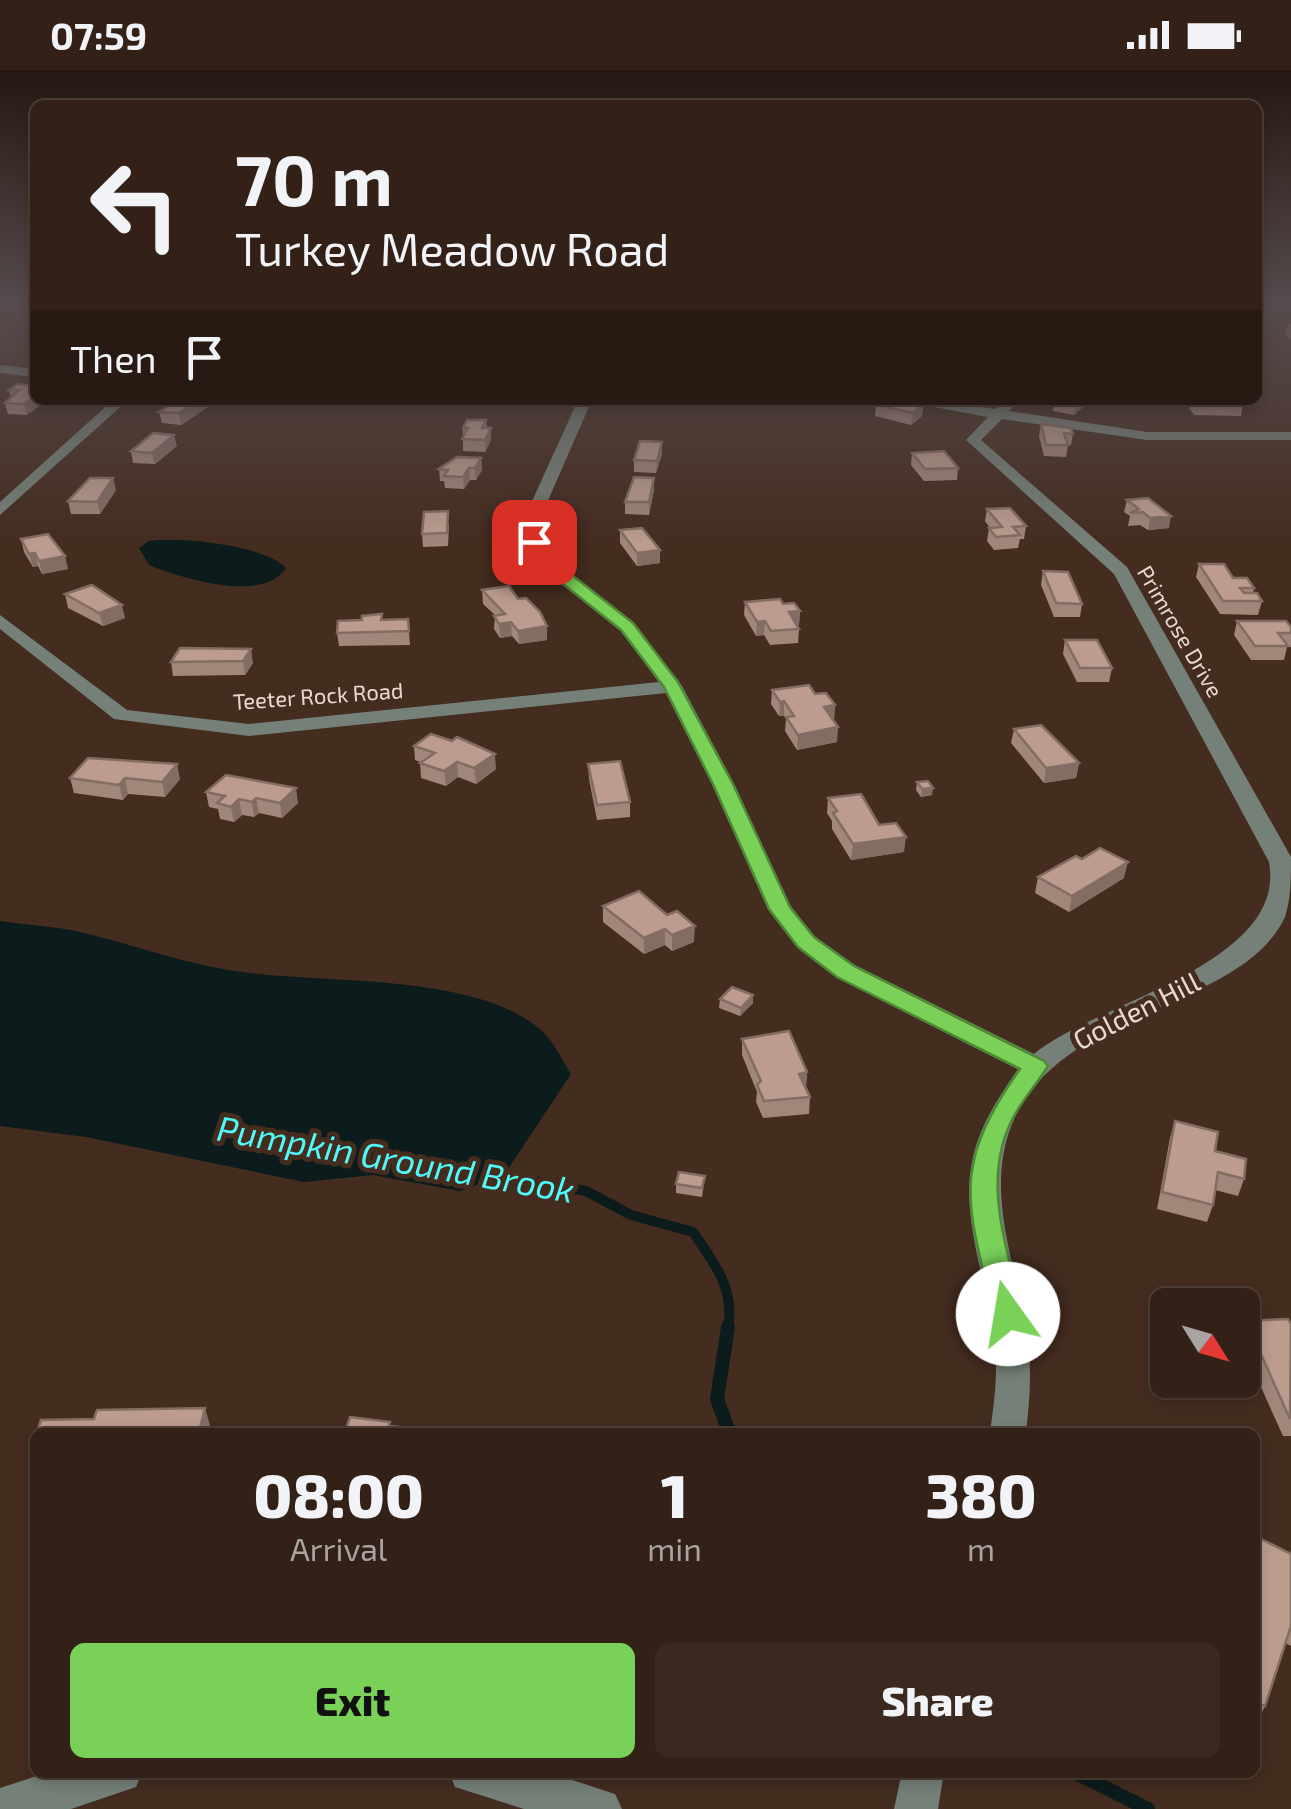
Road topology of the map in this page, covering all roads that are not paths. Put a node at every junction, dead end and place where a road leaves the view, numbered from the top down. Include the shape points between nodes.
1 (116, 405) edge
2 (583, 405) edge
3 (936, 405) edge
4 (1006, 405) edge
5 (996, 414) junction
6 (1291, 436) edge
7 (0, 510) edge
8 (0, 620) edge
9 (672, 686) junction
10 (1287, 887) edge
11 (1035, 1066) junction
12 (1009, 1428) edge
13 (101, 1778) edge
14 (491, 1778) edge
15 (922, 1778) edge
16 (0, 1809) edge
17 (600, 1809) edge
18 (916, 1809) edge

1 - 7 street
2 - 9 street via 531,521 534,542 548,564 627,627
3 - 5 street
4 - 5 street
5 - 6 street via 1147,436
5 - 10 street, Primrose Drive via 974,440 1121,571 1279,854
8 - 9 street, Teeter Rock Road via 121,715 249,730
9 - 11 street via 780,909 806,942 846,972
10 - 11 street, Golden Hill via 1260,936 1220,968 1082,1034
11 - 12 street, Golden Hill via 1000,1117 985,1156 984,1208 1014,1344
13 - 16 street
14 - 17 street
15 - 18 street

